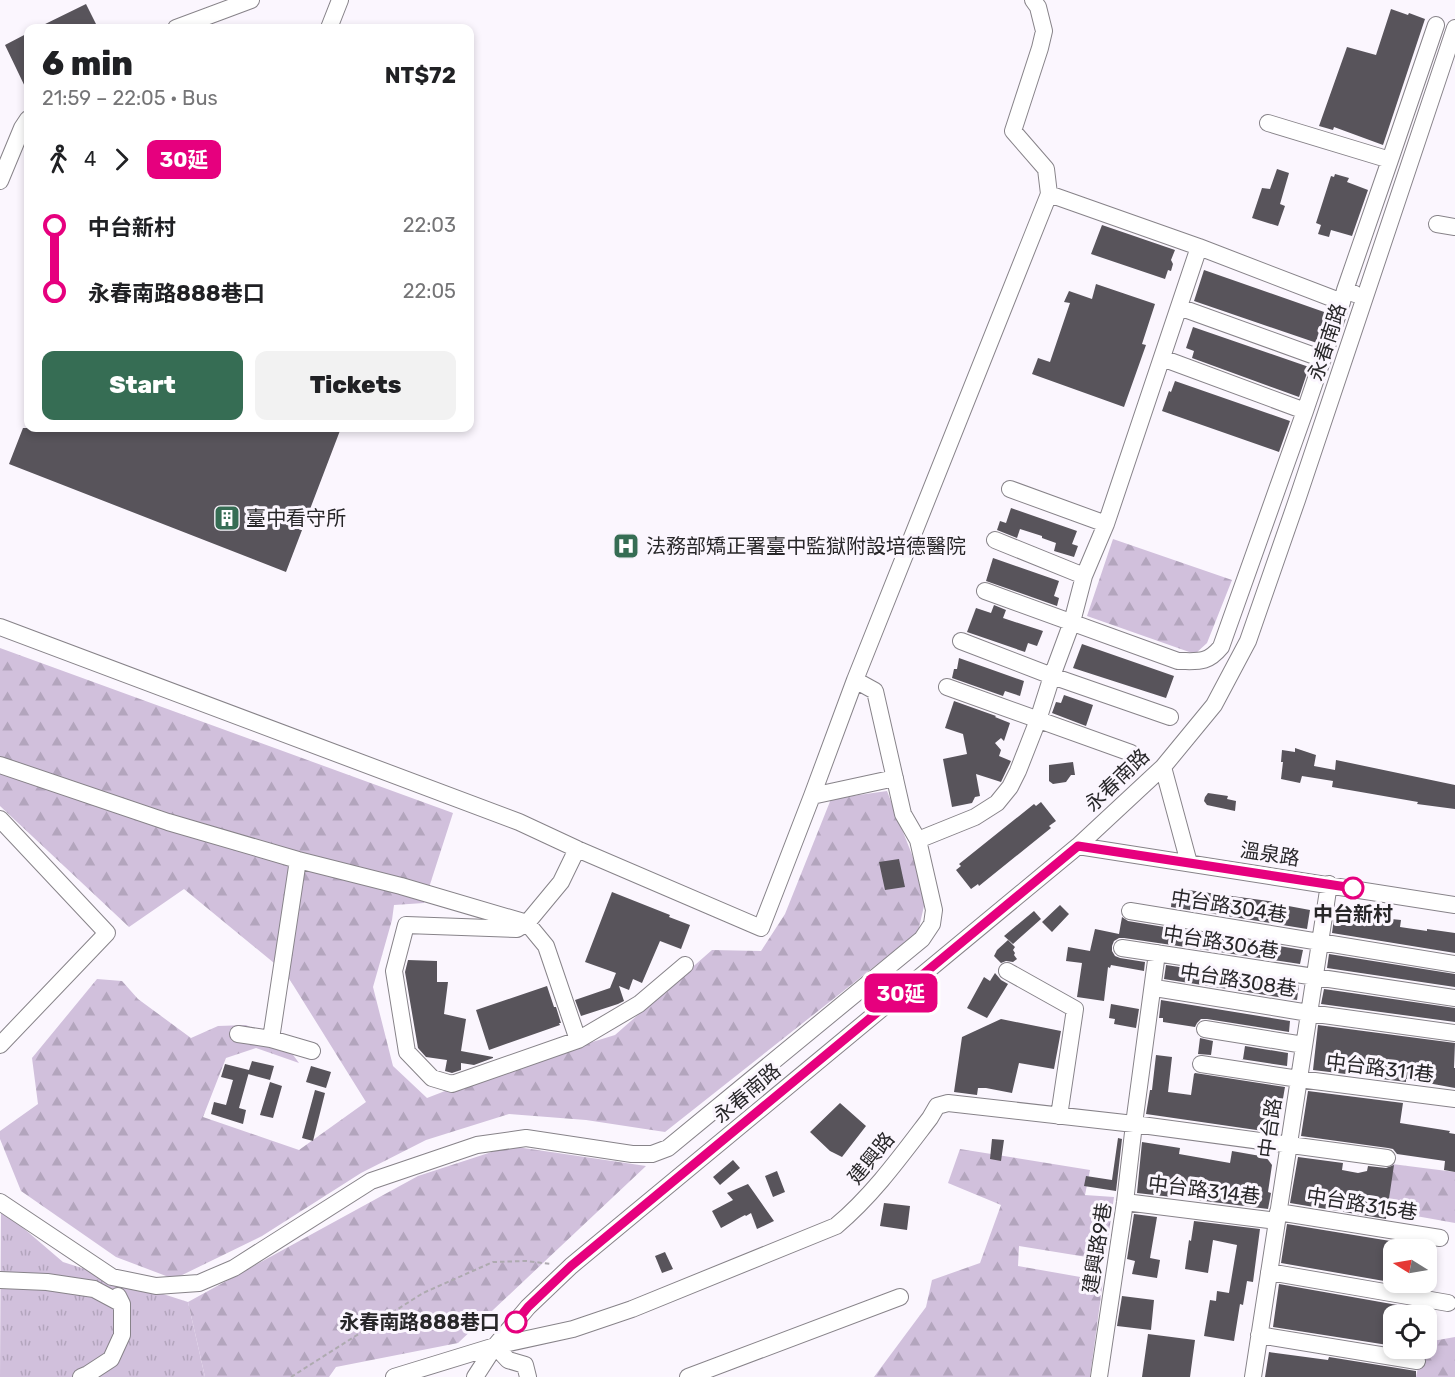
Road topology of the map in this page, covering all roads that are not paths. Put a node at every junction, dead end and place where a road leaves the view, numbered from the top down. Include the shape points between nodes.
1 (251, 0) edge
2 (340, 0) edge
3 (1033, 0) edge
4 (187, 24) edge
5 (331, 24) edge
6 (1436, 25) dead end
7 (1455, 28) edge
8 (1268, 123) dead end
9 (24, 125) edge
10 (1390, 160) junction
11 (0, 181) edge
12 (1049, 194) junction
13 (1437, 224) dead end
14 (1455, 227) edge
15 (1199, 247) junction
16 (1343, 296) junction
17 (1364, 297) junction
18 (1179, 307) junction
19 (1162, 358) junction
20 (1323, 359) junction
21 (1305, 411) junction
22 (1010, 489) dead end
23 (1106, 524) junction
24 (995, 540) dead end
25 (1084, 576) junction
26 (985, 591) dead end
27 (1072, 622) junction
28 (0, 627) edge
29 (961, 641) dead end
30 (1052, 675) junction
31 (855, 680) junction
32 (947, 687) dead end
33 (1170, 717) dead end
34 (1038, 720) junction
35 (1131, 753) dead end
36 (0, 765) edge
37 (1163, 767) junction
38 (895, 778) junction
39 (812, 796) junction
40 (0, 819) edge
41 (918, 840) junction
42 (1078, 846) junction
43 (577, 849) junction
44 (298, 860) junction
45 (1189, 863) junction
46 (1329, 884) junction
47 (1455, 905) edge
48 (1130, 911) dead end
49 (527, 922) junction
50 (1320, 942) junction
51 (1122, 948) dead end
52 (1157, 953) junction
53 (1455, 964) edge
54 (685, 965) dead end
55 (1007, 971) dead end
56 (1315, 977) junction
57 (1161, 989) dead end
58 (1455, 998) edge
59 (1309, 1013) junction
60 (1205, 1029) dead end
61 (1455, 1033) edge
62 (238, 1034) dead end
63 (271, 1039) junction
64 (578, 1040) junction
65 (0, 1045) edge
66 (1304, 1045) junction
67 (312, 1051) dead end
68 (1201, 1064) dead end
69 (1299, 1079) junction
70 (1455, 1099) edge
71 (1059, 1116) junction
72 (1134, 1124) junction
73 (1290, 1145) junction
74 (1387, 1158) dead end
75 (0, 1202) edge
76 (1125, 1202) junction
77 (1278, 1216) junction
78 (1440, 1238) dead end
79 (1269, 1272) junction
80 (112, 1277) junction
81 (0, 1280) edge
82 (900, 1297) dead end
83 (1448, 1303) dead end
84 (122, 1304) junction
85 (1259, 1335) junction
86 (495, 1346) junction
87 (1417, 1361) dead end
88 (81, 1377) edge
89 (394, 1377) edge
90 (476, 1377) edge
91 (487, 1377) edge
92 (528, 1377) edge
93 (688, 1377) edge
94 (1099, 1377) edge
95 (1253, 1377) edge

1 - 4 street
2 - 5 street
3 - 12 street via 1044,31 1013,130 1046,169
6 - 10 street
7 - 17 street, 永春南路
8 - 10 street
9 - 11 street
10 - 16 street
12 - 15 street
12 - 31 street
13 - 14 street
15 - 16 street
15 - 18 street
16 - 17 street
16 - 20 street
17 - 37 street, 永春南路 via 1248,641 1215,705
18 - 19 street
18 - 20 street
19 - 21 street
19 - 23 street
20 - 21 street
21 - 27 street via 1221,647 1214,655 1203,662 1178,661
22 - 23 street
23 - 25 street
24 - 25 street
25 - 27 street
26 - 27 street
27 - 30 street
28 - 43 street via 519,822
29 - 30 street
30 - 33 street
30 - 34 street
31 - 38 street via 875,691
31 - 39 street
32 - 34 street
34 - 35 street
34 - 41 street via 1018,771 997,803 975,817
36 - 44 street via 168,822
37 - 42 street, 永春南路
37 - 45 street
38 - 39 street
38 - 41 street via 903,814
39 - 43 street via 761,928
40 - 65 street via 107,933
41 - 80 street via 934,910 932,924 922,939 668,1148 652,1154 632,1154 526,1138 477,1145 371,1181 234,1268 199,1283 156,1286
42 - 45 street, 溫泉路
42 - 86 street, 永春南路 via 571,1266
43 - 49 street via 561,882
44 - 49 street
44 - 63 street
45 - 46 street, 溫泉路
46 - 47 street, 溫泉路
46 - 50 street, 中台路
48 - 50 street, 中台路304巷
49 - 64 street via 546,946
49 - 64 street via 517,929 406,925 394,971 407,1052 432,1078 452,1084
50 - 53 street, 中台路304巷
50 - 56 street, 中台路
51 - 52 street, 中台路306巷
52 - 56 street, 中台路306巷
52 - 72 street, 建興路9巷
54 - 64 street via 639,1004
55 - 71 street via 1075,1009
56 - 58 street, 中台路306巷
56 - 59 street, 中台路
57 - 59 street, 中台路308巷
59 - 61 street, 中台路308巷
59 - 66 street, 中台路
60 - 66 street
62 - 63 street
63 - 67 street
66 - 69 street, 中台路
68 - 69 street, 中台路311巷
69 - 70 street, 中台路311巷
69 - 73 street, 中台路
71 - 72 street, 建興路
71 - 86 street, 建興路 via 948,1103 938,1106 872,1192 836,1226 622,1312 573,1329
72 - 73 street, 建興路
72 - 76 street, 建興路9巷
73 - 74 street, 建興路
73 - 77 street, 中台路
75 - 80 street
76 - 77 street, 中台路314巷
76 - 94 street, 建興路9巷
77 - 78 street, 中台路315巷
77 - 79 street, 中台路
79 - 83 street
79 - 85 street, 中台路
80 - 84 street
81 - 84 street via 94,1289
82 - 93 street
84 - 88 street via 122,1335 111,1359
85 - 87 street
85 - 95 street, 中台路
86 - 89 street
86 - 90 street, 永春南路
86 - 91 street, 永春南路
86 - 92 street via 508,1360 525,1365

